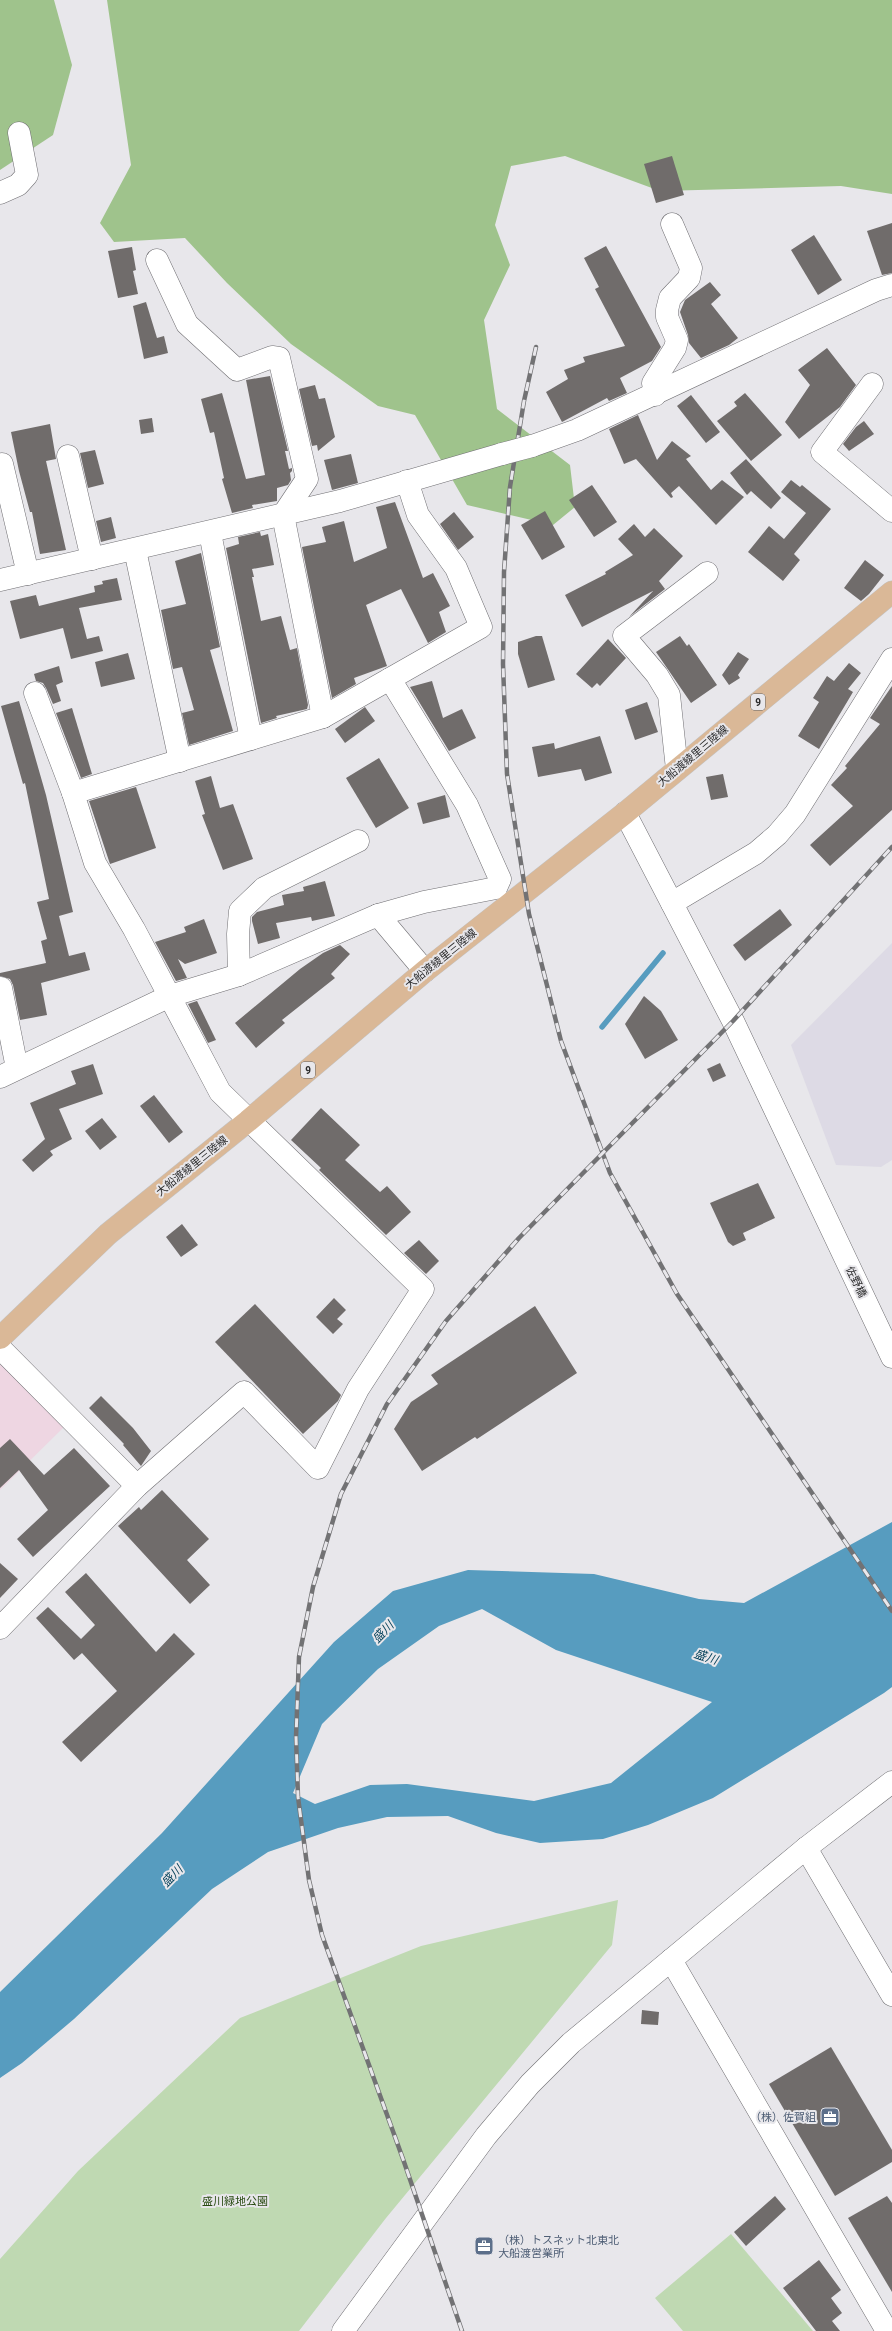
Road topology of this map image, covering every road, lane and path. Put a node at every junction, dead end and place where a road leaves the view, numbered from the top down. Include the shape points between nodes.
1 (19, 133) dead end
2 (0, 192) edge
3 (672, 224) dead end
4 (157, 260) dead end
5 (892, 285) edge
6 (872, 384) dead end
7 (655, 395) junction
8 (68, 456) dead end
9 (0, 465) edge
10 (407, 481) junction
11 (892, 510) edge
12 (283, 516) junction
13 (210, 533) junction
14 (135, 550) junction
15 (92, 559) junction
16 (707, 573) dead end
17 (28, 574) junction
18 (0, 580) edge
19 (892, 592) edge
20 (892, 659) edge
21 (390, 679) junction
22 (35, 693) dead end
23 (323, 717) junction
24 (251, 739) junction
25 (180, 761) junction
26 (678, 769) junction
27 (73, 793) junction
28 (625, 813) junction
29 (358, 841) dead end
30 (672, 903) junction
31 (378, 915) junction
32 (425, 971) junction
33 (239, 975) junction
34 (1, 988) dead end
35 (170, 996) junction
36 (8, 1073) edge
37 (248, 1121) junction
38 (0, 1338) edge
39 (0, 1348) edge
40 (892, 1357) edge
41 (137, 1486) junction
42 (0, 1628) edge
43 (892, 1782) edge
44 (806, 1848) junction
45 (671, 1960) junction
46 (892, 1995) edge
47 (343, 2331) edge
48 (887, 2331) edge

1 - 2 street via 27,175 18,185
3 - 7 street via 690,268 688,278 670,298 667,317 677,340 675,348 653,383
4 - 12 street via 187,324 237,370 272,356 278,358 307,479
5 - 7 street via 876,290
6 - 11 street via 822,452
7 - 10 street, bridge via 577,430 532,446
8 - 15 street
9 - 17 street via 2,464
10 - 12 street
10 - 21 street via 418,515 456,568 481,627
12 - 13 street
12 - 23 street
13 - 14 street
13 - 24 street
14 - 15 street
14 - 25 street
15 - 17 street
16 - 26 street via 624,636 657,675 669,696
17 - 18 street
19 - 26 main road, 大船渡綾里三陸線 / 9
20 - 30 street via 796,814 756,853
21 - 23 street
21 - 31 street via 467,805 500,879 496,888 424,902
22 - 27 street
23 - 24 street
24 - 25 street
25 - 27 street
26 - 28 main road, 大船渡綾里三陸線 / 9
27 - 35 street via 95,863
28 - 30 street, 佐野橋
28 - 32 main road, 大船渡綾里三陸線 / 9
29 - 33 street via 264,888 240,911
30 - 40 street, 佐野橋 via 733,1021
31 - 32 street
31 - 33 street
32 - 37 main road, 大船渡綾里三陸線 / 9
33 - 35 street
34 - 36 street
35 - 36 street
35 - 37 street via 220,1092
37 - 38 main road, 大船渡綾里三陸線 / 9 via 108,1234
37 - 41 street via 423,1289 358,1390 318,1468 244,1392
39 - 41 street
41 - 42 street
43 - 44 street
44 - 45 street
44 - 46 street
45 - 47 street via 576,2038 530,2084 486,2136
45 - 48 street

